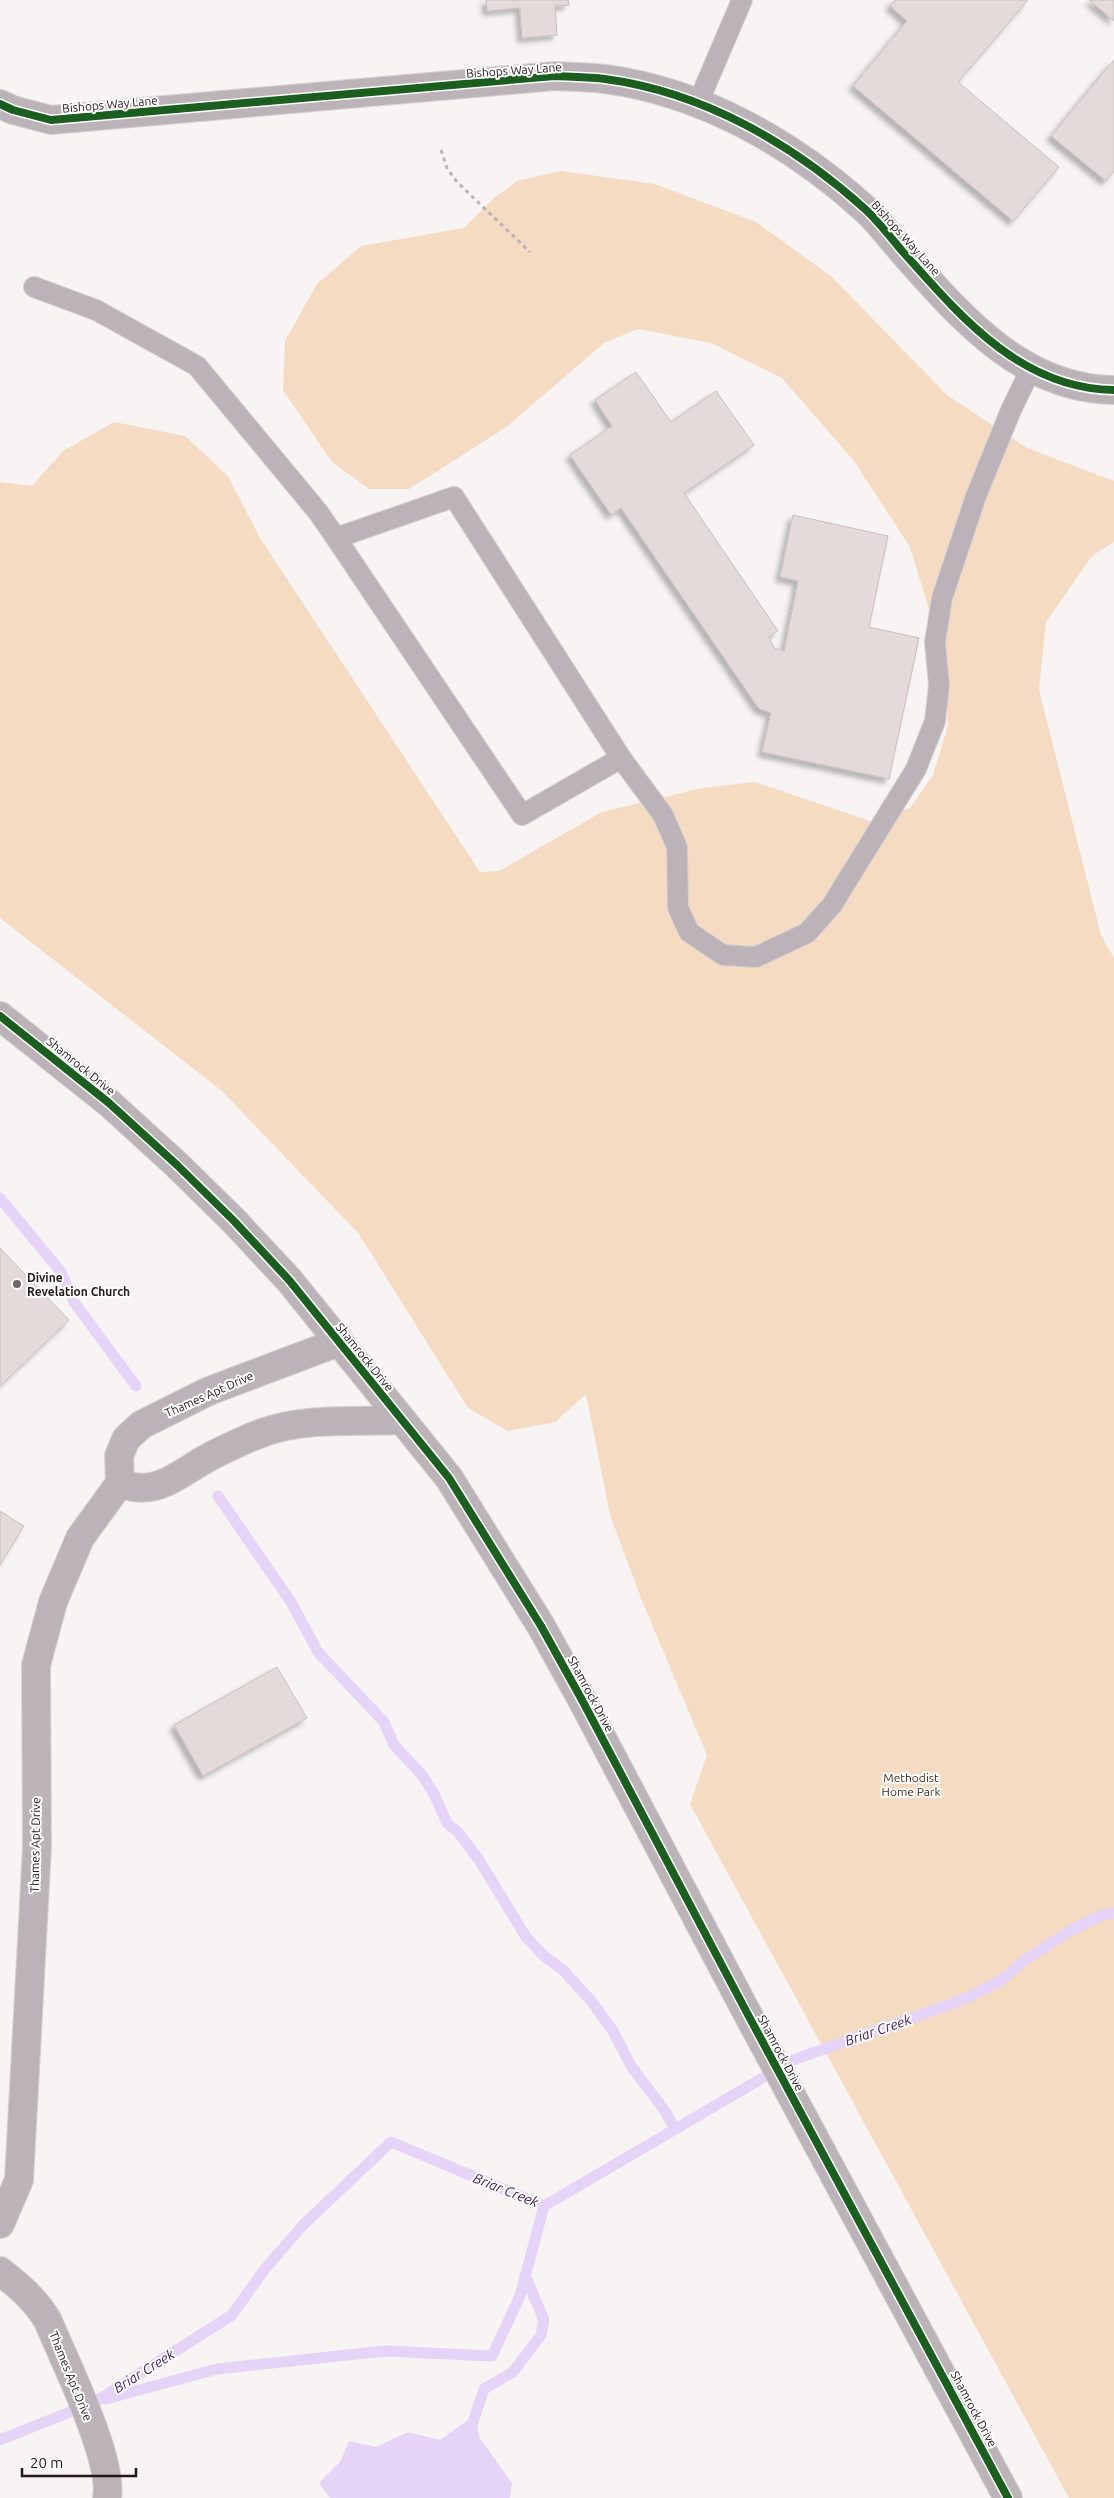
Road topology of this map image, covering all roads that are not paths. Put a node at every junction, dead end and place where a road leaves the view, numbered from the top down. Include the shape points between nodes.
1 (742, 0) edge
2 (698, 103) junction
3 (0, 104) edge
4 (34, 287) dead end
5 (1032, 369) junction
6 (1114, 390) edge
7 (336, 538) junction
8 (621, 758) junction
9 (0, 1016) edge
10 (339, 1342) junction
11 (402, 1420) junction
12 (120, 1483) junction
13 (0, 2224) edge
14 (0, 2271) edge
15 (107, 2498) edge
16 (1008, 2498) edge

1 - 2 lane
2 - 3 street, Bishops Way Lane via 605,79 556,76 51,120
2 - 5 street, Bishops Way Lane via 719,110 821,172 867,211 978,332 1015,361
4 - 7 lane via 96,310 197,366
5 - 6 street, Bishops Way Lane via 1055,380 1092,390
5 - 8 lane via 1011,410 976,496 942,598 935,642 939,685 935,721 916,769 832,904 807,933 756,957 723,955 690,932 678,908 677,847 664,815
7 - 8 lane via 454,498
7 - 8 lane via 522,815
9 - 10 street, Shamrock Drive via 109,1103 177,1165 289,1280
10 - 11 street, Shamrock Drive
10 - 12 street, Thames Apt Drive via 209,1391 141,1425 126,1439 119,1456
11 - 12 street via 294,1425 262,1433 213,1455 162,1485 134,1489
11 - 16 street, Shamrock Drive via 449,1478 541,1626
12 - 13 street, Thames Apt Drive via 80,1538 53,1602 36,1665 37,1847 18,2180
14 - 15 street, Thames Apt Drive via 38,2304 48,2321 105,2460 109,2488

